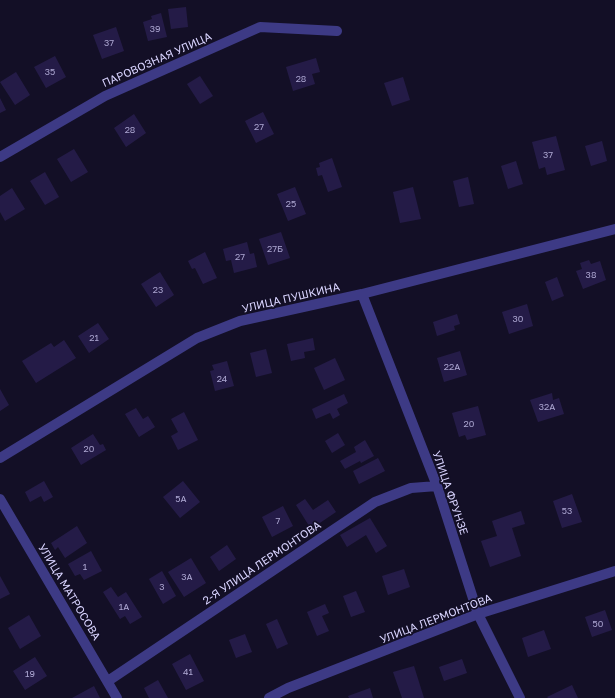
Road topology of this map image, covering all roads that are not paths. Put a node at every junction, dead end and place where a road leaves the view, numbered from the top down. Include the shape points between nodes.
1 (337, 31) dead end
2 (0, 157) edge
3 (615, 229) edge
4 (362, 294) junction
5 (0, 458) edge
6 (437, 486) junction
7 (0, 499) edge
8 (615, 571) edge
9 (478, 614) junction
10 (108, 681) junction
11 (118, 698) edge
12 (269, 698) edge
13 (520, 698) edge

1 - 2 street, ПАРОВОЗНАЯ УЛИЦА via 260,27 105,96
3 - 4 street, УЛИЦА ПУШКИНА
4 - 5 street, УЛИЦА ПУШКИНА via 240,321 197,338
4 - 6 street, УЛИЦА ФРУНЗЕ
6 - 9 street, УЛИЦА ФРУНЗЕ
6 - 10 street, 2-Я УЛИЦА ЛЕРМОНТОВА via 410,488 375,502
7 - 10 street, УЛИЦА МАТРОСОВА
8 - 9 street, УЛИЦА ЛЕРМОНТОВА
9 - 12 street, УЛИЦА ЛЕРМОНТОВА via 288,688
9 - 13 street, УЛИЦА ФРУНЗЕ
10 - 11 street, УЛИЦА МАТРОСОВА

